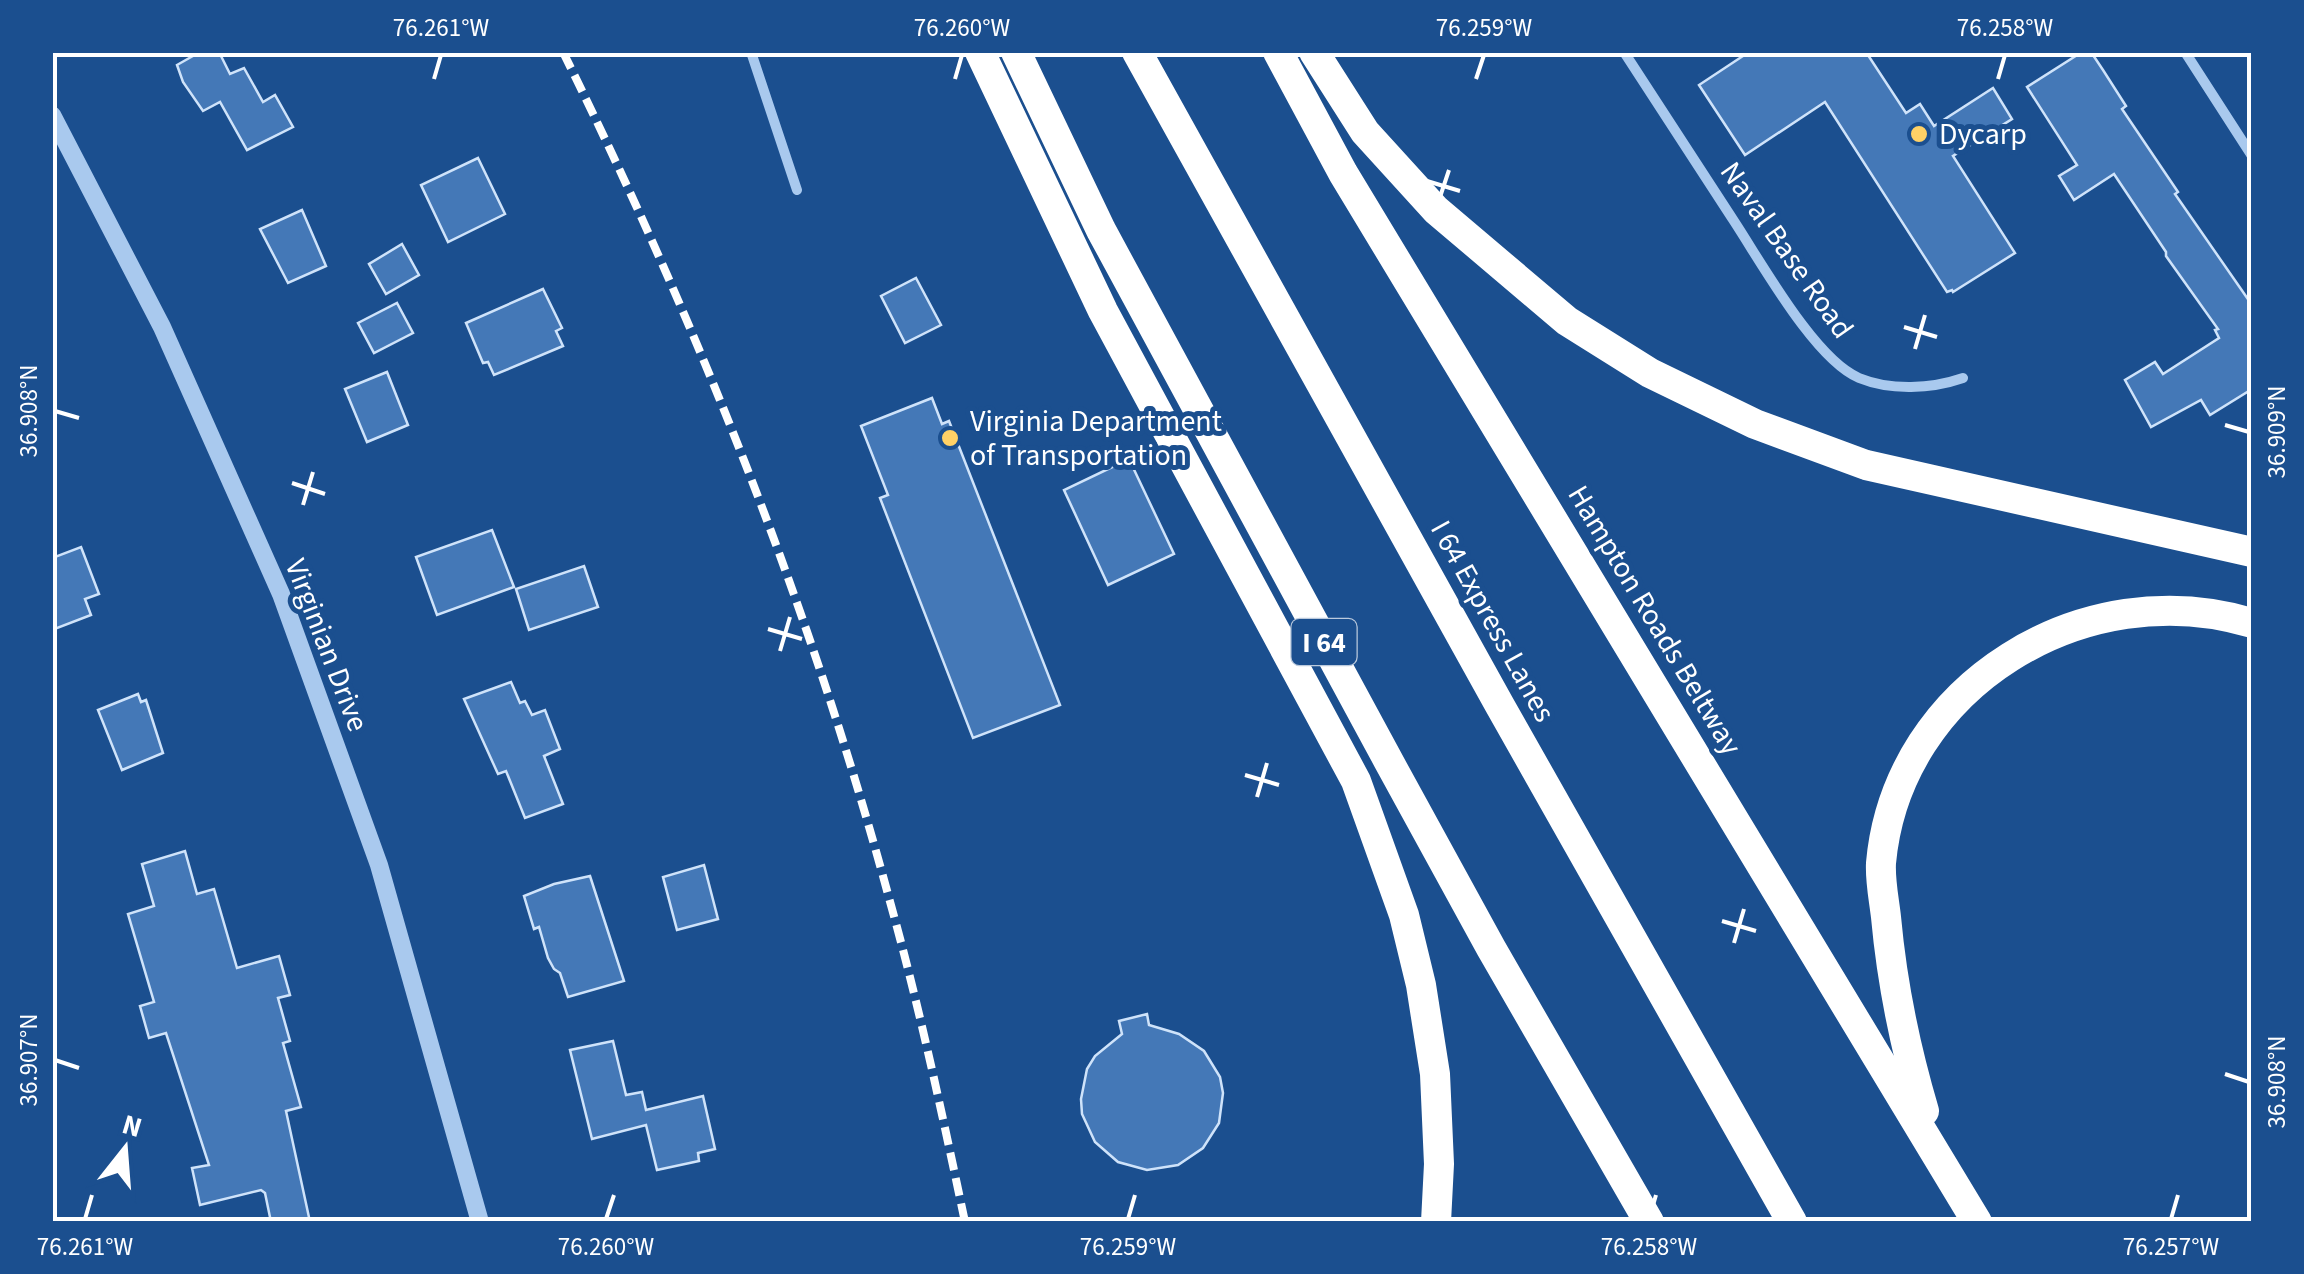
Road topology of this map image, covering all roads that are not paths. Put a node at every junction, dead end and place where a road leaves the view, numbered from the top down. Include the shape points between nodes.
1 (751, 52) edge
2 (980, 52) edge
3 (1016, 52) edge
4 (1137, 52) edge
5 (1278, 52) edge
6 (1314, 52) edge
7 (1624, 52) edge
8 (2185, 52) edge
9 (52, 115) edge
10 (2252, 156) edge
11 (797, 190) dead end
12 (1963, 378) dead end
13 (2252, 552) edge
14 (2252, 623) edge
15 (1936, 1152) junction
16 (480, 1222) edge
17 (1436, 1222) edge
18 (1650, 1222) edge
19 (1792, 1222) edge
20 (1978, 1222) edge

1 - 11 street
2 - 17 highway via 1103,311 1356,781 1404,915 1421,985 1435,1074
3 - 18 highway, I 64 via 1101,230 1397,777
4 - 19 highway, I 64 Express Lanes
5 - 15 highway, Hampton Roads Beltway via 1343,173
6 - 13 highway via 1364,132 1436,210 1567,321 1650,373 1866,466
7 - 12 street, Naval Base Road via 1790,307 1833,361 1885,386 1919,388
8 - 10 street
9 - 16 street, Virginian Drive via 162,327 281,594 379,865
14 - 15 highway via 2177,610 2124,612 2075,624 2028,644 1986,673 1926,738 1902,782 1881,867 1890,964
15 - 20 highway, Hampton Roads Beltway

